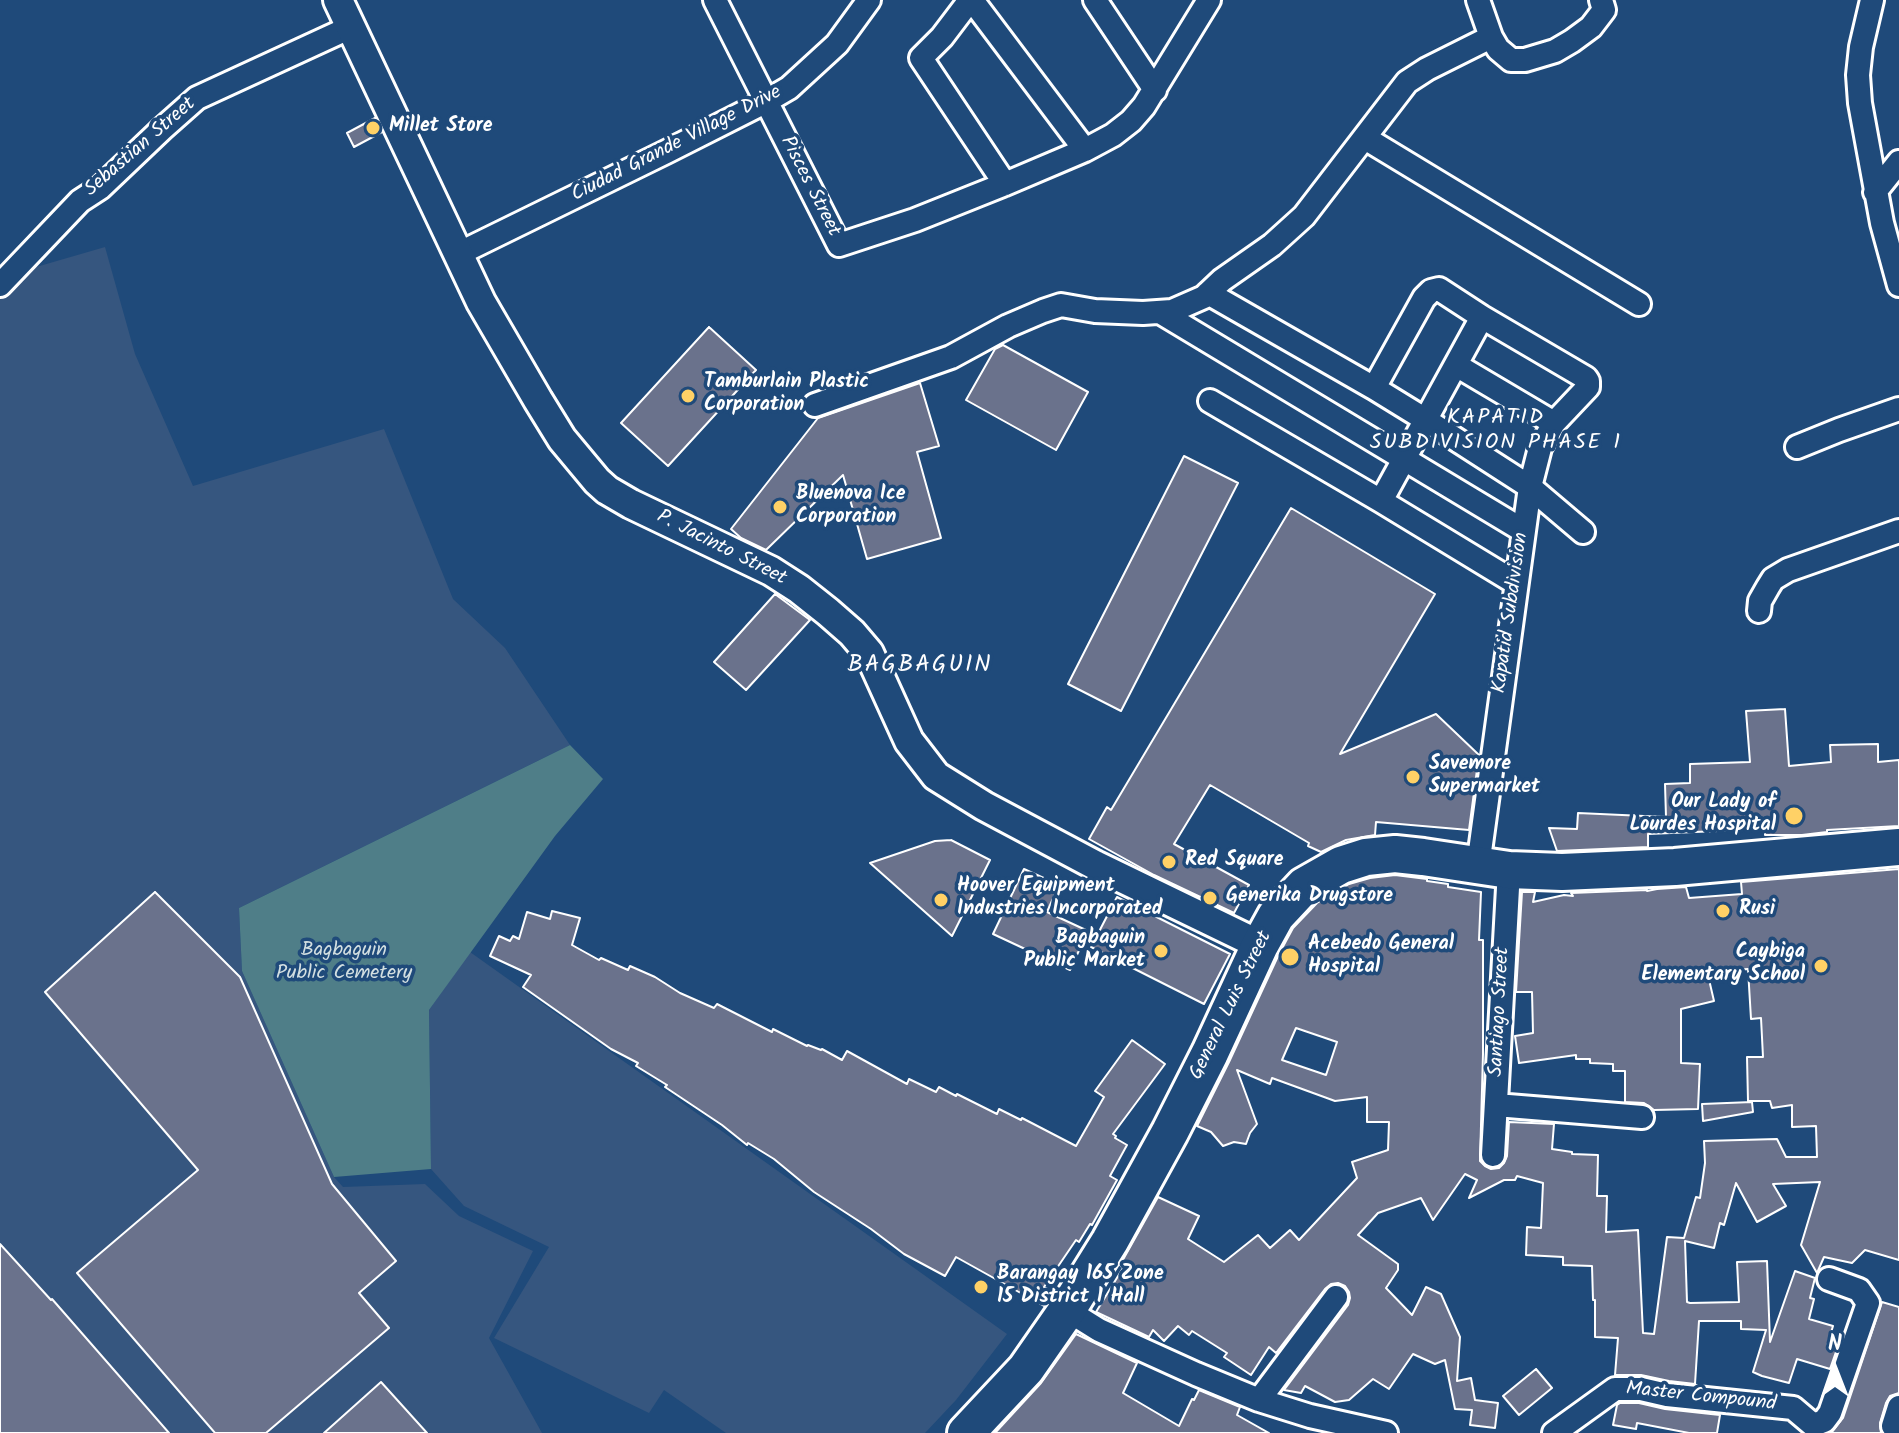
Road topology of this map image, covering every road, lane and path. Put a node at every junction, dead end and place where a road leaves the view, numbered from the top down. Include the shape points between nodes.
1 (338, 0) edge
2 (869, 0) edge
3 (971, 0) edge
4 (1095, 0) edge
5 (1478, 0) edge
6 (1872, 0) edge
7 (1203, 4) edge
8 (724, 5) edge
9 (1603, 5) edge
10 (351, 27) junction
11 (1491, 37) junction
12 (1155, 90) junction
13 (765, 102) junction
14 (1365, 138) junction
15 (1085, 150) junction
16 (1899, 162) edge
17 (1005, 184) junction
18 (1875, 192) junction
19 (458, 254) junction
20 (0, 285) edge
21 (1899, 285) edge
22 (1208, 293) junction
23 (1639, 304) dead end
24 (1160, 312) junction
25 (1482, 317) junction
26 (1456, 365) junction
27 (1374, 388) junction
28 (1210, 401) dead end
29 (815, 405) dead end
30 (1899, 409) edge
31 (1426, 420) junction
32 (1554, 423) junction
33 (1797, 447) dead end
34 (1404, 459) junction
35 (1530, 487) junction
36 (1381, 501) junction
37 (1524, 531) junction
38 (1899, 531) edge
39 (1583, 532) dead end
40 (1516, 583) junction
41 (1759, 611) dead end
42 (1899, 847) edge
43 (1494, 868) junction
44 (1260, 945) junction
45 (1496, 1105) junction
46 (1642, 1117) dead end
47 (1493, 1155) dead end
48 (1829, 1279) dead end
49 (1336, 1297) dead end
50 (1067, 1310) junction
51 (1259, 1400) junction
52 (1306, 1425) edge
53 (966, 1433) edge
54 (1386, 1433) edge
55 (1554, 1433) edge

1 - 10 street, P. Jacinto Street
2 - 13 street, Ciudad Grande Village Drive via 837,44 789,88
3 - 15 street
3 - 17 street via 921,58
4 - 12 street
5 - 11 street
6 - 18 street via 1858,75
7 - 12 street
8 - 13 street, Pisces Street
9 - 11 street via 1591,27 1572,41 1525,60 1511,60
10 - 19 street, P. Jacinto Street
10 - 20 street, Sebastian Street via 197,98 80,201
11 - 14 street via 1407,82
12 - 15 street via 1131,121
13 - 17 street, Pisces Street via 839,245
13 - 19 street, Ciudad Grande Village Drive
14 - 22 street via 1304,216
14 - 23 street
15 - 17 street
16 - 18 street
18 - 21 street
19 - 44 street, P. Jacinto Street via 538,400 597,481 631,504 771,571 828,612 869,653 909,741 936,776 1095,865
22 - 24 street
22 - 27 street
24 - 29 street via 1061,305 951,357
24 - 34 street
25 - 26 street
25 - 27 street via 1439,289 1431,291
25 - 32 street, Kapatid Subdivision via 1586,378 1588,387
26 - 31 street
26 - 32 street
27 - 31 street
28 - 36 street
30 - 33 street
31 - 34 street
31 - 35 street
32 - 35 street, Kapatid Subdivision via 1540,448
34 - 36 street
34 - 37 street
35 - 37 street, Kapatid Subdivision
35 - 39 street
36 - 40 street
37 - 40 street, Kapatid Subdivision
38 - 41 street via 1788,570 1773,579
40 - 43 street, Kapatid Subdivision
42 - 43 main road, General Luis Street via 1675,867 1562,872
43 - 44 main road, General Luis Street via 1395,854 1341,865 1297,893
43 - 45 street, Santiago Street
44 - 50 main road, General Luis Street via 1170,1132
45 - 46 street
45 - 47 street, Santiago Street
48 - 55 street, Master Compound via 1859,1290 1868,1303 1824,1421 1813,1425 1793,1408 1615,1389
49 - 51 street
50 - 51 street via 1099,1330
50 - 53 main road, General Luis Street via 1026,1369
51 - 52 street
52 - 54 street

